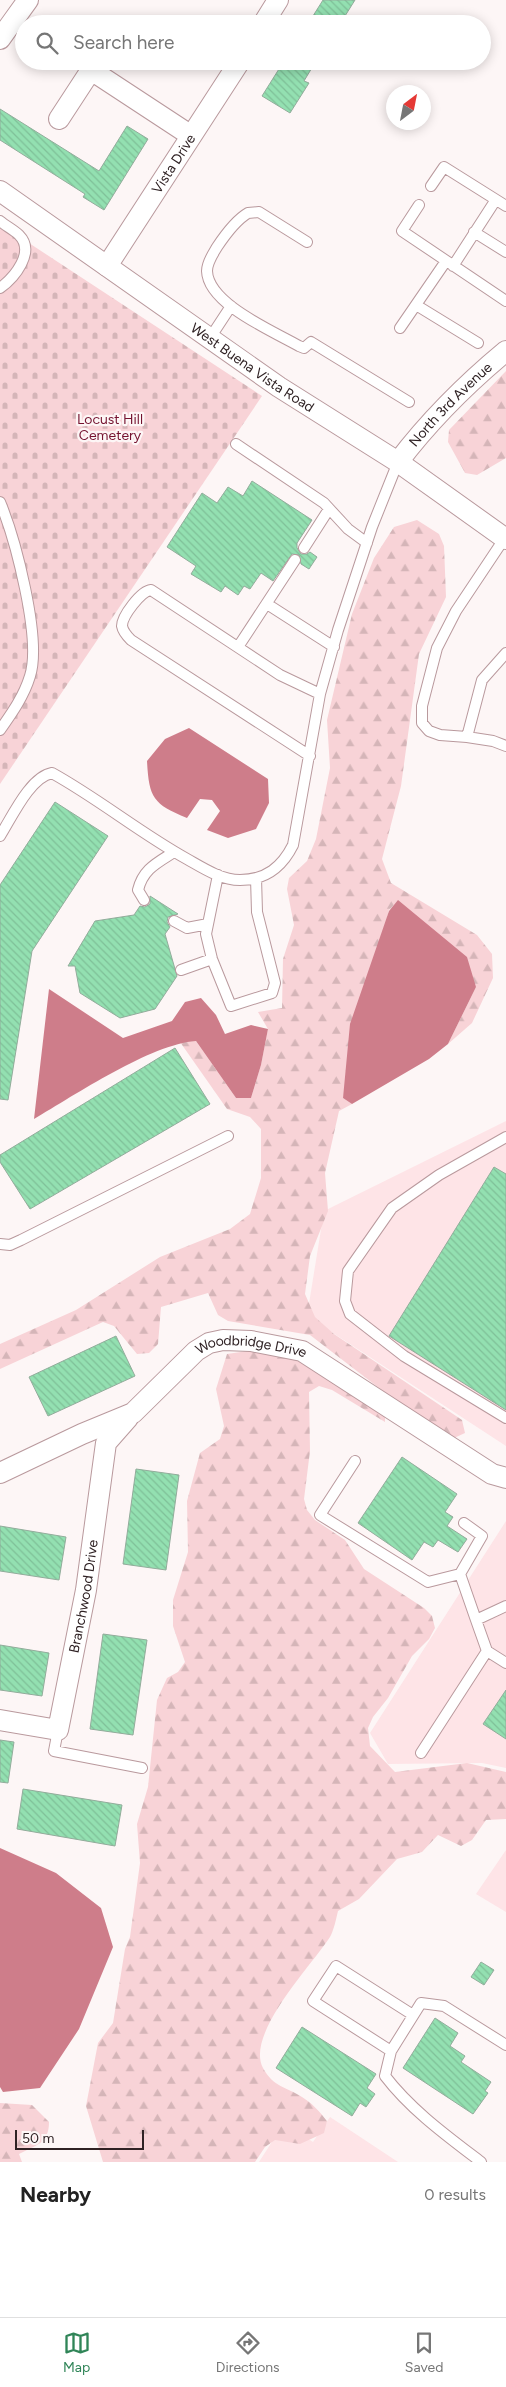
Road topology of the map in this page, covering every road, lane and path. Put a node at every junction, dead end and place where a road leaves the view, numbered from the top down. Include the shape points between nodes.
1 (28, 0) edge
2 (278, 0) edge
3 (17, 15) edge
4 (269, 15) edge
5 (15, 18) edge
6 (0, 39) edge
7 (234, 70) edge
8 (59, 119) dead end
9 (190, 135) junction
10 (431, 186) dead end
11 (0, 191) edge
12 (495, 200) junction
13 (419, 205) dead end
14 (506, 206) edge
15 (0, 221) edge
16 (474, 232) junction
17 (307, 242) dead end
18 (506, 252) edge
19 (449, 263) junction
20 (107, 266) junction
21 (0, 288) edge
22 (506, 302) edge
23 (231, 306) junction
24 (416, 306) junction
25 (400, 328) dead end
26 (210, 338) junction
27 (478, 343) dead end
28 (506, 352) edge
29 (409, 402) dead end
30 (236, 444) dead end
31 (398, 462) junction
32 (0, 502) edge
33 (330, 509) junction
34 (506, 538) edge
35 (367, 543) junction
36 (304, 548) dead end
37 (295, 560) dead end
38 (267, 604) junction
39 (238, 647) junction
40 (334, 647) junction
41 (506, 653) edge
42 (320, 694) junction
43 (0, 730) edge
44 (467, 737) junction
45 (506, 746) edge
46 (310, 756) junction
47 (0, 836) edge
48 (174, 852) junction
49 (218, 875) junction
50 (256, 878) junction
51 (144, 900) dead end
52 (174, 921) dead end
53 (208, 924) junction
54 (212, 959) junction
55 (181, 970) dead end
56 (228, 1136) dead end
57 (506, 1137) edge
58 (0, 1244) edge
59 (133, 1413) junction
60 (506, 1418) edge
61 (355, 1461) dead end
62 (0, 1473) edge
63 (506, 1478) edge
64 (464, 1523) dead end
65 (460, 1574) junction
66 (506, 1606) edge
67 (476, 1620) junction
68 (487, 1651) junction
69 (506, 1663) edge
70 (0, 1720) edge
71 (58, 1730) junction
72 (421, 1753) dead end
73 (142, 1768) dead end
74 (413, 2015) junction
75 (506, 2045) edge
76 (391, 2051) junction
77 (481, 2162) edge

1 - 3 street
2 - 4 street
5 - 6 street
7 - 9 street, Vista Drive
8 - 9 street via 91,70
9 - 20 street, Vista Drive
10 - 12 lane via 444,167
11 - 20 street, West Buena Vista Road
12 - 14 lane
12 - 16 lane
13 - 19 lane via 402,231
15 - 21 lane via 21,236 26,250 21,266
16 - 18 lane
16 - 19 lane
17 - 23 lane via 260,212 244,216 222,240 208,266 210,284 216,294
19 - 22 lane
19 - 24 lane
20 - 26 street, West Buena Vista Road
23 - 26 lane
23 - 29 lane via 299,346 304,348 311,342
24 - 25 lane
24 - 27 lane
26 - 31 street, West Buena Vista Road
28 - 31 street, North 3rd Avenue via 453,396 423,428
30 - 33 lane
31 - 34 street, West Buena Vista Road
31 - 35 lane
32 - 43 lane via 14,540 28,607 33,652 31,675 15,709
33 - 35 lane via 348,529
33 - 36 lane
34 - 44 lane via 456,611 437,648 422,706 422,723 429,731
35 - 40 lane
37 - 38 lane
38 - 39 lane
38 - 40 lane
39 - 42 lane via 295,684
39 - 46 lane via 151,590 141,594 122,626 131,640
40 - 42 lane
41 - 44 lane via 482,680
42 - 46 lane
44 - 45 lane
46 - 50 lane via 293,845 275,870
47 - 48 lane via 34,783 42,774 52,773
48 - 49 lane
48 - 51 lane via 147,868 140,879 138,890
49 - 50 lane via 239,880
49 - 53 lane
50 - 54 lane via 257,912 275,982 272,993 231,1006
52 - 53 lane via 187,928
53 - 54 lane via 206,934
54 - 55 lane
56 - 58 lane via 21,1240 10,1245
57 - 60 lane via 439,1175 392,1208 348,1271 345,1301 350,1314 404,1356
59 - 62 street, Woodbridge Drive
59 - 63 street, Woodbridge Drive via 182,1363 209,1343 223,1340 284,1346 302,1351 492,1474
59 - 71 street, Branchwood Drive via 106,1443 86,1590
61 - 65 lane via 320,1514 428,1582
64 - 65 lane via 482,1536
65 - 67 lane
66 - 67 lane
67 - 68 lane
68 - 69 lane
68 - 72 lane
70 - 71 street
71 - 73 lane via 54,1751
74 - 75 lane via 421,2003 444,2006
74 - 76 lane
74 - 76 lane via 336,1966 313,2001
76 - 77 lane via 385,2076 400,2095

